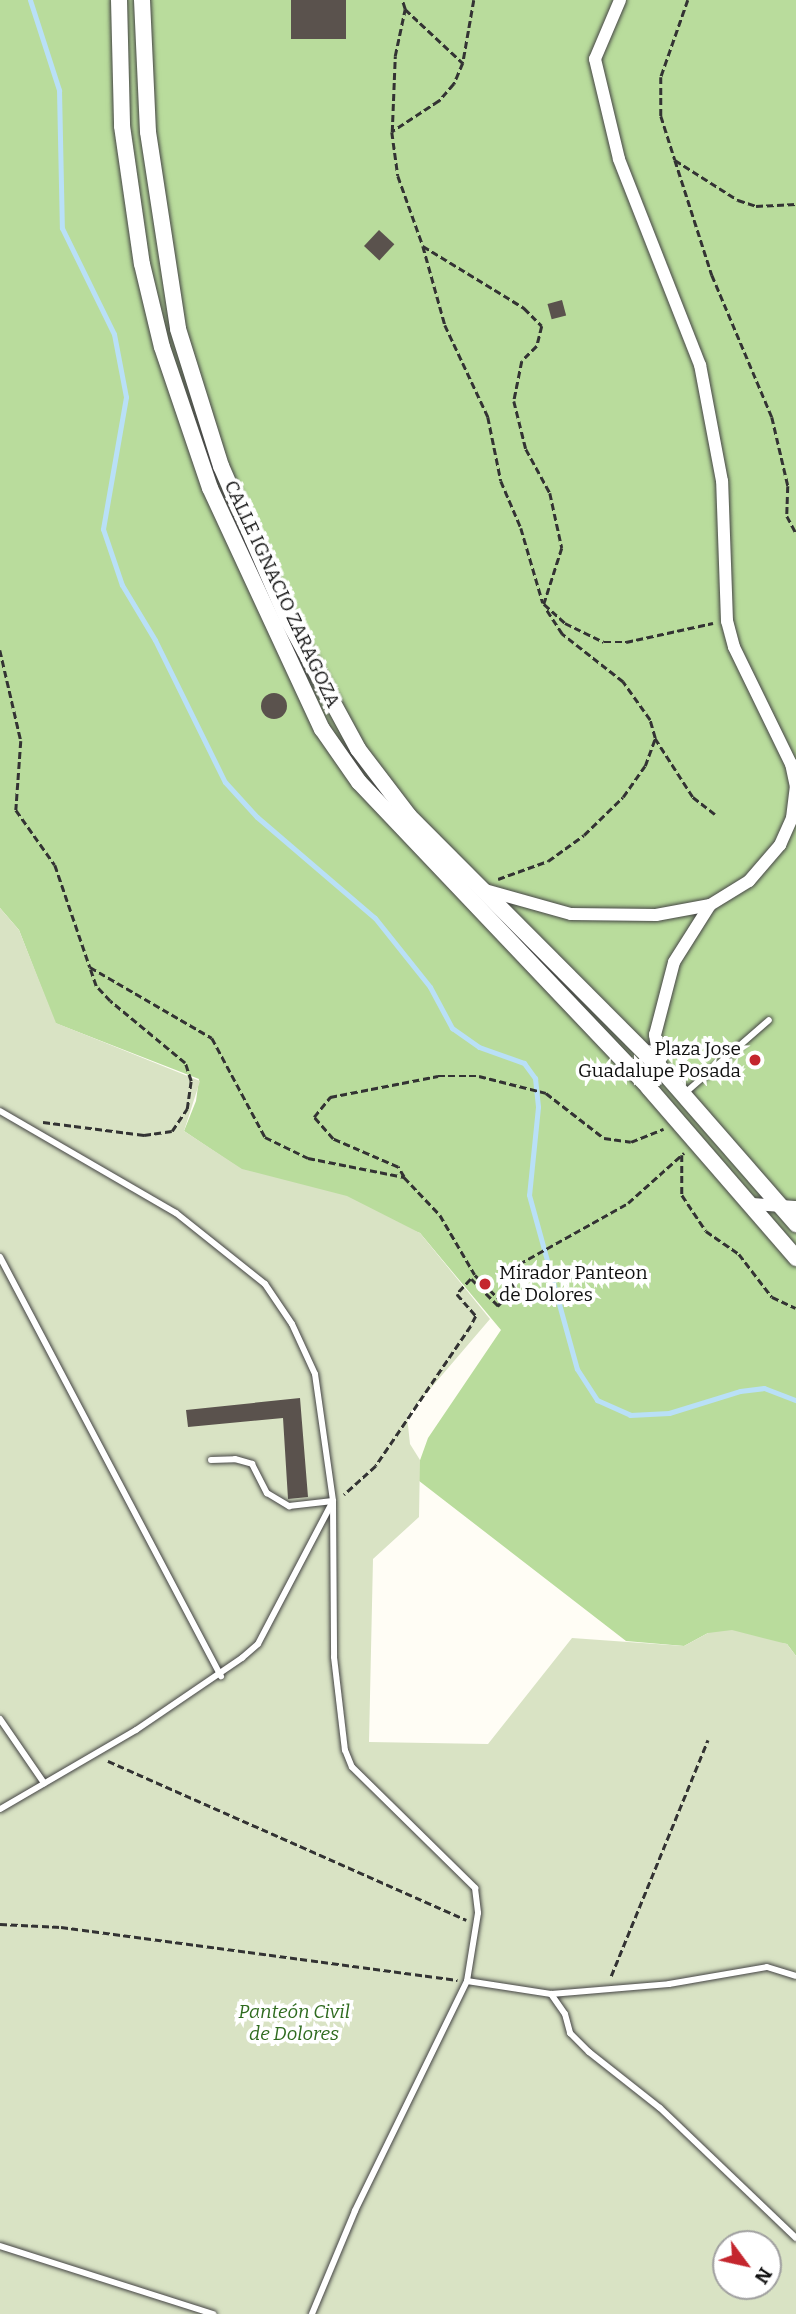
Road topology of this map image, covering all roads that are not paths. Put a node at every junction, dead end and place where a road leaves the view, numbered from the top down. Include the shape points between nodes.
1 (119, 0) edge
2 (142, 0) edge
3 (620, 0) edge
4 (480, 889) junction
5 (710, 905) junction
6 (768, 1020) dead end
7 (661, 1069) junction
8 (649, 1088) junction
9 (684, 1094) junction
10 (0, 1111) edge
11 (751, 1204) junction
12 (789, 1206) edge
13 (796, 1224) edge
14 (0, 1257) edge
15 (796, 1258) edge
16 (211, 1460) dead end
17 (333, 1501) junction
18 (221, 1676) junction
19 (0, 1719) edge
20 (44, 1783) junction
21 (0, 1809) edge
22 (796, 1976) edge
23 (467, 1981) junction
24 (551, 1994) junction
25 (796, 2238) edge
26 (0, 2246) edge
27 (213, 2314) edge
28 (312, 2314) edge

1 - 8 street, CALLE IGNACIO ZARAGOZA via 122,126 155,322 210,488 292,671 322,729 359,782
2 - 4 street, CALLE IGNACIO ZARAGOZA via 148,132 171,298 221,466 288,620 358,749 409,816
3 - 5 street via 595,59 620,159 700,365 722,481 727,621 734,647 791,764 796,787 792,818 780,845 750,881
4 - 5 street via 571,914 656,915
4 - 7 street, CALLE IGNACIO ZARAGOZA
5 - 7 street via 674,962 661,1000 655,1035
6 - 9 lane
7 - 8 street
7 - 9 street, CALLE IGNACIO ZARAGOZA
8 - 11 street, CALLE IGNACIO ZARAGOZA
9 - 12 street, CALLE IGNACIO ZARAGOZA
10 - 17 lane via 176,1213 265,1284 292,1324 315,1374
11 - 12 street
11 - 15 street, CALLE IGNACIO ZARAGOZA
12 - 13 street, CALLE IGNACIO ZARAGOZA
14 - 18 lane
16 - 17 lane via 252,1464 267,1493 289,1506
17 - 18 lane via 258,1644
17 - 23 lane via 334,1657 345,1750 352,1767 475,1888 476,1925
18 - 20 lane
19 - 20 lane
20 - 21 lane
22 - 24 lane via 766,1968 669,1984
23 - 24 lane
23 - 28 lane via 355,2211
24 - 25 lane via 565,2014 570,2033 589,2052 660,2108
26 - 27 lane

